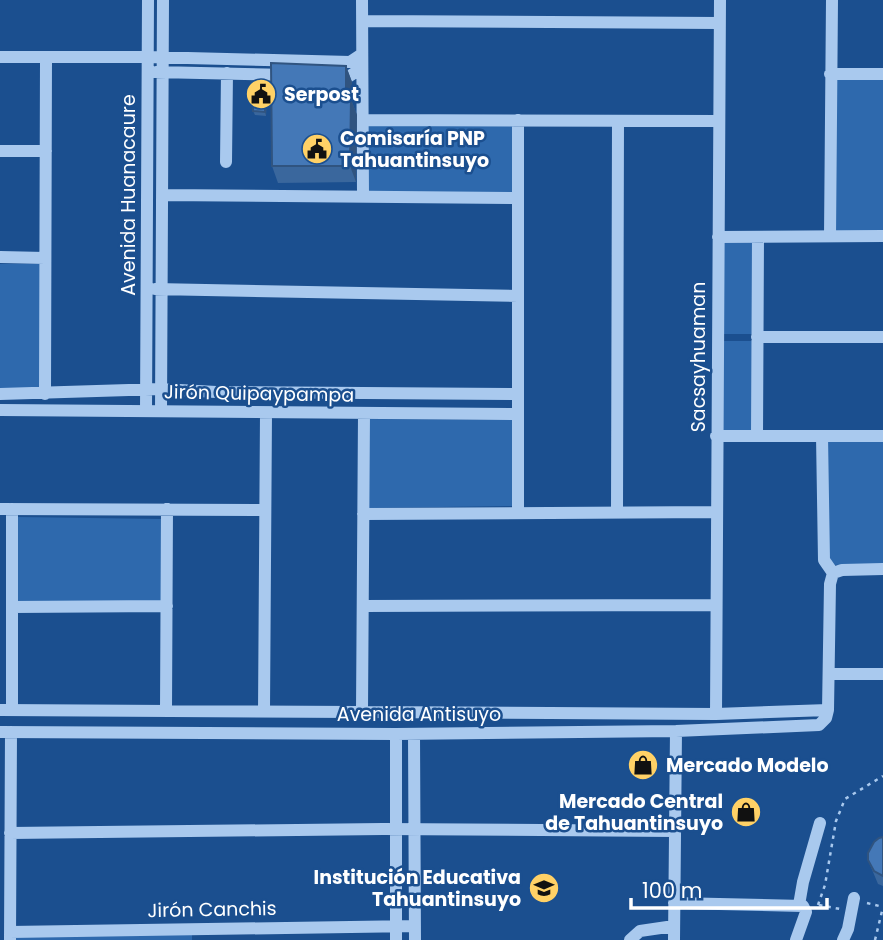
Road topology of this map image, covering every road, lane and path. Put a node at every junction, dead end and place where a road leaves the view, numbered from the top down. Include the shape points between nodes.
1 (148, 0) edge
2 (163, 0) edge
3 (362, 0) edge
4 (720, 0) edge
5 (832, 0) edge
6 (363, 21) junction
7 (719, 23) junction
8 (0, 57) edge
9 (46, 57) junction
10 (148, 57) junction
11 (163, 57) junction
12 (362, 61) junction
13 (164, 71) junction
14 (148, 72) junction
15 (228, 73) junction
16 (830, 74) junction
17 (883, 74) edge
18 (362, 120) junction
19 (518, 120) junction
20 (618, 121) junction
21 (719, 121) junction
22 (0, 150) edge
23 (46, 151) junction
24 (226, 162) dead end
25 (163, 195) junction
26 (363, 195) junction
27 (518, 198) junction
28 (830, 236) junction
29 (883, 236) edge
30 (718, 237) junction
31 (758, 237) junction
32 (0, 257) edge
33 (46, 258) junction
34 (147, 289) junction
35 (163, 289) junction
36 (518, 296) junction
37 (757, 337) junction
38 (883, 337) edge
39 (162, 389) junction
40 (147, 390) junction
41 (0, 394) edge
42 (45, 394) junction
43 (518, 394) junction
44 (0, 410) edge
45 (146, 411) junction
46 (161, 411) junction
47 (266, 413) junction
48 (364, 414) junction
49 (518, 414) junction
50 (716, 436) junction
51 (757, 436) junction
52 (822, 436) junction
53 (883, 436) edge
54 (6, 509) edge
55 (167, 509) junction
56 (265, 510) junction
57 (518, 512) junction
58 (618, 512) junction
59 (717, 512) junction
60 (363, 514) junction
61 (883, 569) edge
62 (833, 573) junction
63 (716, 605) junction
64 (167, 606) junction
65 (363, 606) junction
66 (12, 607) junction
67 (830, 674) junction
68 (883, 674) edge
69 (166, 709) junction
70 (6, 710) edge
71 (828, 710) junction
72 (264, 711) junction
73 (362, 711) junction
74 (716, 714) junction
75 (676, 731) junction
76 (5, 732) edge
77 (396, 734) junction
78 (414, 734) junction
79 (883, 776) edge
80 (820, 823) dead end
81 (395, 829) junction
82 (415, 829) junction
83 (675, 831) junction
84 (10, 832) junction
85 (674, 903) junction
86 (853, 904) junction
87 (883, 907) edge
88 (802, 908) junction
89 (396, 926) junction
90 (415, 926) junction
91 (674, 926) junction
92 (196, 934) edge
93 (295, 934) edge
94 (10, 936) edge
95 (396, 940) edge
96 (415, 940) edge
97 (630, 940) edge
98 (674, 940) edge
99 (796, 940) edge
100 (843, 940) edge
101 (876, 940) edge

1 - 10 street, Avenida Huanacaure
2 - 11 street, Avenida Huanacaure
3 - 6 street
4 - 7 street, Sacsayhuaman
5 - 16 street
6 - 7 street
6 - 12 street
7 - 21 street, Sacsayhuaman
8 - 9 street
9 - 10 street
9 - 23 street
10 - 11 street
10 - 14 street, Avenida Huanacaure
11 - 12 street
11 - 13 street, Avenida Huanacaure
12 - 15 street via 348,77
12 - 18 street
13 - 14 street
13 - 15 street
13 - 25 street, Avenida Huanacaure
14 - 34 street, Avenida Huanacaure
15 - 24 street
16 - 17 street
16 - 28 street
18 - 19 street
18 - 26 street
19 - 20 street
19 - 27 street
20 - 21 street
20 - 58 street
21 - 30 street, Sacsayhuaman
22 - 23 street
23 - 33 street
25 - 26 street
25 - 35 street, Avenida Huanacaure
26 - 27 street
27 - 36 street
28 - 29 street
28 - 31 street
30 - 31 street
30 - 50 street, Sacsayhuaman
31 - 37 street
32 - 33 street
33 - 42 street
34 - 35 street
34 - 40 street, Avenida Huanacaure
35 - 36 street
35 - 39 street, Avenida Huanacaure
36 - 43 street
37 - 38 street
37 - 51 street
39 - 40 street
39 - 43 street
39 - 46 street, Avenida Huanacaure
40 - 42 street, Jirón Quipaypampa
40 - 45 street, Avenida Huanacaure
41 - 42 street, Jirón Quipaypampa
43 - 49 street
44 - 45 street, Jirón Quipaypampa
45 - 46 street, Jirón Quipaypampa
46 - 47 street, Jirón Quipaypampa
47 - 48 street, Jirón Quipaypampa
47 - 56 street
48 - 49 street, Jirón Quipaypampa
48 - 60 street
49 - 57 street
50 - 51 street
50 - 59 street, Sacsayhuaman
51 - 52 street
52 - 53 street
52 - 62 street via 824,560
54 - 55 street
54 - 66 street
55 - 56 street
55 - 64 street
56 - 72 street
57 - 58 street
57 - 60 street
58 - 59 street
59 - 63 street, Sacsayhuaman
60 - 65 street
61 - 62 street
62 - 67 street
63 - 65 street
63 - 74 street, Sacsayhuaman
64 - 66 street
64 - 69 street
65 - 73 street
66 - 70 street
67 - 68 street
67 - 71 street
69 - 70 street, Avenida Antisuyo
69 - 72 street, Avenida Antisuyo
71 - 74 street, Avenida Antisuyo
71 - 75 street, Avenida Antisuyo via 816,726
72 - 73 street, Avenida Antisuyo
73 - 74 street, Avenida Antisuyo
75 - 78 street, Avenida Antisuyo
75 - 83 street
76 - 77 street, Avenida Antisuyo
76 - 84 street
77 - 78 street, Avenida Antisuyo
77 - 81 street
78 - 82 street
79 - 86 path via 845,799 836,821 818,905
80 - 88 street via 803,882
81 - 82 street
81 - 84 street
81 - 89 street
82 - 83 street
82 - 90 street
83 - 85 street
84 - 94 street
85 - 88 street
85 - 91 street
86 - 87 path
86 - 100 street
87 - 101 path
88 - 99 street
89 - 90 street, Jirón Canchis
89 - 93 street, Jirón Canchis
89 - 95 street
90 - 96 street
91 - 97 street via 640,931
91 - 98 street
92 - 93 street, Jirón Canchis
92 - 94 street, Jirón Canchis

